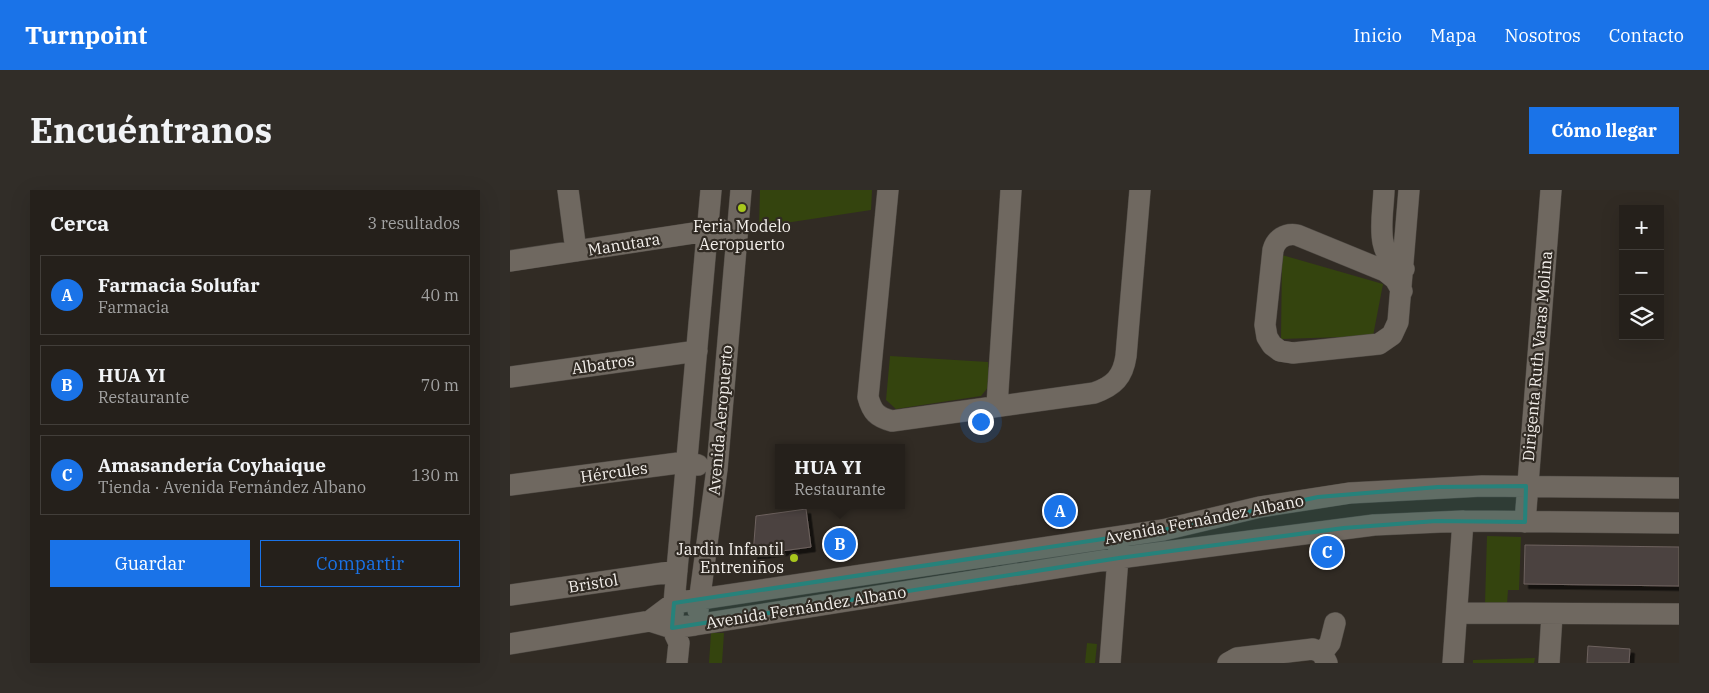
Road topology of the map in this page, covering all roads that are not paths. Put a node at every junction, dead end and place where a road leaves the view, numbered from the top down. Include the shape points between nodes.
1 (568, 190) edge
2 (711, 190) edge
3 (741, 190) edge
4 (888, 190) edge
5 (1011, 190) edge
6 (1140, 190) edge
7 (1384, 190) edge
8 (1410, 190) edge
9 (1551, 190) edge
10 (737, 228) junction
11 (707, 230) junction
12 (1381, 239) junction
13 (576, 251) junction
14 (1351, 257) junction
15 (510, 261) edge
16 (1404, 269) junction
17 (1402, 291) junction
18 (697, 351) junction
19 (510, 377) edge
20 (997, 405) junction
21 (686, 462) junction
22 (717, 469) junction
23 (510, 485) edge
24 (1526, 486) junction
25 (1679, 488) edge
26 (1463, 521) junction
27 (1525, 522) junction
28 (1679, 523) edge
29 (1119, 536) junction
30 (1119, 558) junction
31 (676, 571) junction
32 (510, 595) edge
33 (701, 598) junction
34 (674, 603) junction
35 (1457, 613) junction
36 (1679, 614) edge
37 (1552, 615) junction
38 (650, 621) junction
39 (1335, 623) dead end
40 (695, 625) junction
41 (510, 644) edge
42 (676, 645) edge
43 (1324, 658) edge
44 (1110, 663) edge
45 (1228, 663) edge
46 (1453, 663) edge
47 (1549, 663) edge

1 - 13 street
2 - 11 street, Avenida Aeropuerto
3 - 10 street, Avenida Aeropuerto
4 - 20 street via 868,397 872,411 882,419 892,421
5 - 20 street
6 - 20 street via 1124,370 1116,382 1094,393
7 - 12 street
8 - 16 street
9 - 24 street, Dirigenta Ruth Varas Molina
10 - 11 street, Manutara
10 - 22 street, Avenida Aeropuerto
11 - 13 street, Manutara
11 - 18 street, Avenida Aeropuerto
12 - 14 street via 1368,252
12 - 16 street via 1385,254
13 - 15 street, Manutara
14 - 17 street via 1390,275
14 - 17 street via 1293,234 1276,242 1265,325 1267,337 1276,348 1293,353 1379,344 1389,339 1397,326
16 - 17 street
18 - 19 street, Albatros
18 - 21 street, Avenida Aeropuerto
21 - 22 street, Hércules
21 - 23 street, Hércules
21 - 31 street, Avenida Aeropuerto
22 - 33 street, Avenida Aeropuerto
24 - 25 street, Avenida Fernández Albano
24 - 27 street, Dirigenta Ruth Varas Molina
24 - 29 street, Avenida Fernández Albano via 1350,493 1286,502 1200,523
26 - 27 street, Avenida Fernández Albano
26 - 30 street, Avenida Fernández Albano via 1359,526
26 - 35 street
27 - 28 street, Avenida Fernández Albano
29 - 30 street
29 - 33 street, Avenida Fernández Albano
30 - 40 street, Avenida Fernández Albano
30 - 44 street
31 - 32 street, Bristol
31 - 34 street, Avenida Aeropuerto
33 - 34 street, Avenida Fernández Albano
33 - 40 street, Avenida Aeropuerto
34 - 38 street, Avenida Fernández Albano
34 - 42 street, Avenida Aeropuerto
35 - 37 street
35 - 46 street
36 - 37 street
37 - 47 street
38 - 41 street, Avenida Fernández Albano
38 - 42 street, Avenida Fernández Albano
39 - 43 street
40 - 42 street, Avenida Fernández Albano
43 - 45 street via 1308,649 1238,658

